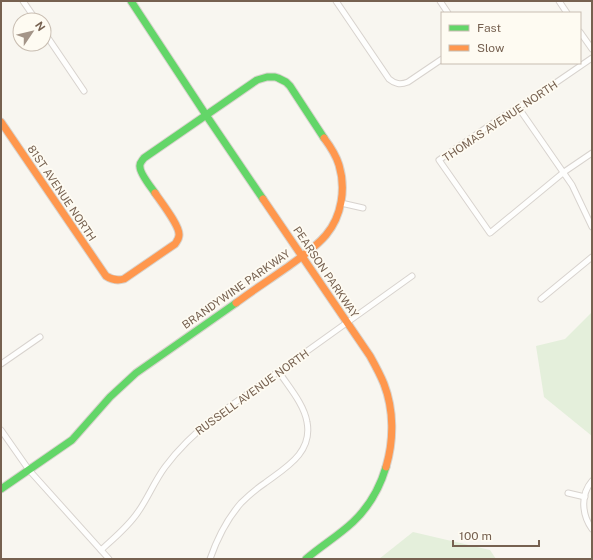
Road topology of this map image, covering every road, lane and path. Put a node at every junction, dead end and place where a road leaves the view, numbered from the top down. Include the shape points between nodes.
1 (23, 1) edge
2 (131, 1) edge
3 (336, 1) edge
4 (440, 1) edge
5 (559, 1) edge
6 (31, 12) edge
7 (447, 12) edge
8 (566, 12) edge
9 (581, 33) edge
10 (52, 44) edge
11 (592, 49) edge
12 (592, 58) edge
13 (441, 59) edge
14 (84, 91) dead end
15 (518, 107) junction
16 (206, 115) junction
17 (1, 122) edge
18 (592, 153) edge
19 (564, 172) junction
20 (341, 203) junction
21 (363, 208) dead end
22 (592, 227) edge
23 (302, 256) junction
24 (592, 257) edge
25 (412, 276) dead end
26 (541, 299) dead end
27 (347, 323) junction
28 (40, 337) dead end
29 (1, 364) edge
30 (278, 372) junction
31 (1, 430) edge
32 (29, 470) junction
33 (592, 481) edge
34 (1, 489) edge
35 (568, 493) dead end
36 (585, 497) junction
37 (592, 529) edge
38 (101, 550) junction
39 (109, 559) edge
40 (210, 559) edge
41 (306, 559) edge

1 - 6 street
2 - 16 street, PEARSON PARKWAY
3 - 13 street via 393,83 408,82
4 - 7 street
5 - 8 street
9 - 11 street
10 - 14 street
12 - 15 street, THOMAS AVENUE NORTH
15 - 19 street
15 - 19 street, THOMAS AVENUE NORTH via 439,160 490,233
16 - 17 street, 81ST AVENUE NORTH via 144,158 139,165 142,174 177,226 180,235 178,240 124,279 116,280 106,276
16 - 20 street, BRANDYWINE PARKWAY via 257,80 275,76 285,82 335,156 342,181
16 - 23 street, PEARSON PARKWAY
18 - 19 street
19 - 22 street
20 - 21 street
20 - 23 street, BRANDYWINE PARKWAY via 329,232
23 - 27 street, PEARSON PARKWAY
23 - 32 street, BRANDYWINE PARKWAY via 136,373 110,397 72,440
24 - 26 street
25 - 27 street, RUSSELL AVENUE NORTH
27 - 30 street, RUSSELL AVENUE NORTH
27 - 41 street, PEARSON PARKWAY via 376,367 386,389 390,406 392,442 384,476 366,508 341,533
28 - 29 street
30 - 38 street, RUSSELL AVENUE NORTH via 201,428 175,454 154,483 138,513
30 - 40 street via 305,413 308,432 303,450 291,464 252,493 232,514 219,536
31 - 32 street
32 - 34 street, BRANDYWINE PARKWAY
32 - 38 street
33 - 36 street
35 - 36 street
36 - 37 street via 584,510
38 - 39 street

